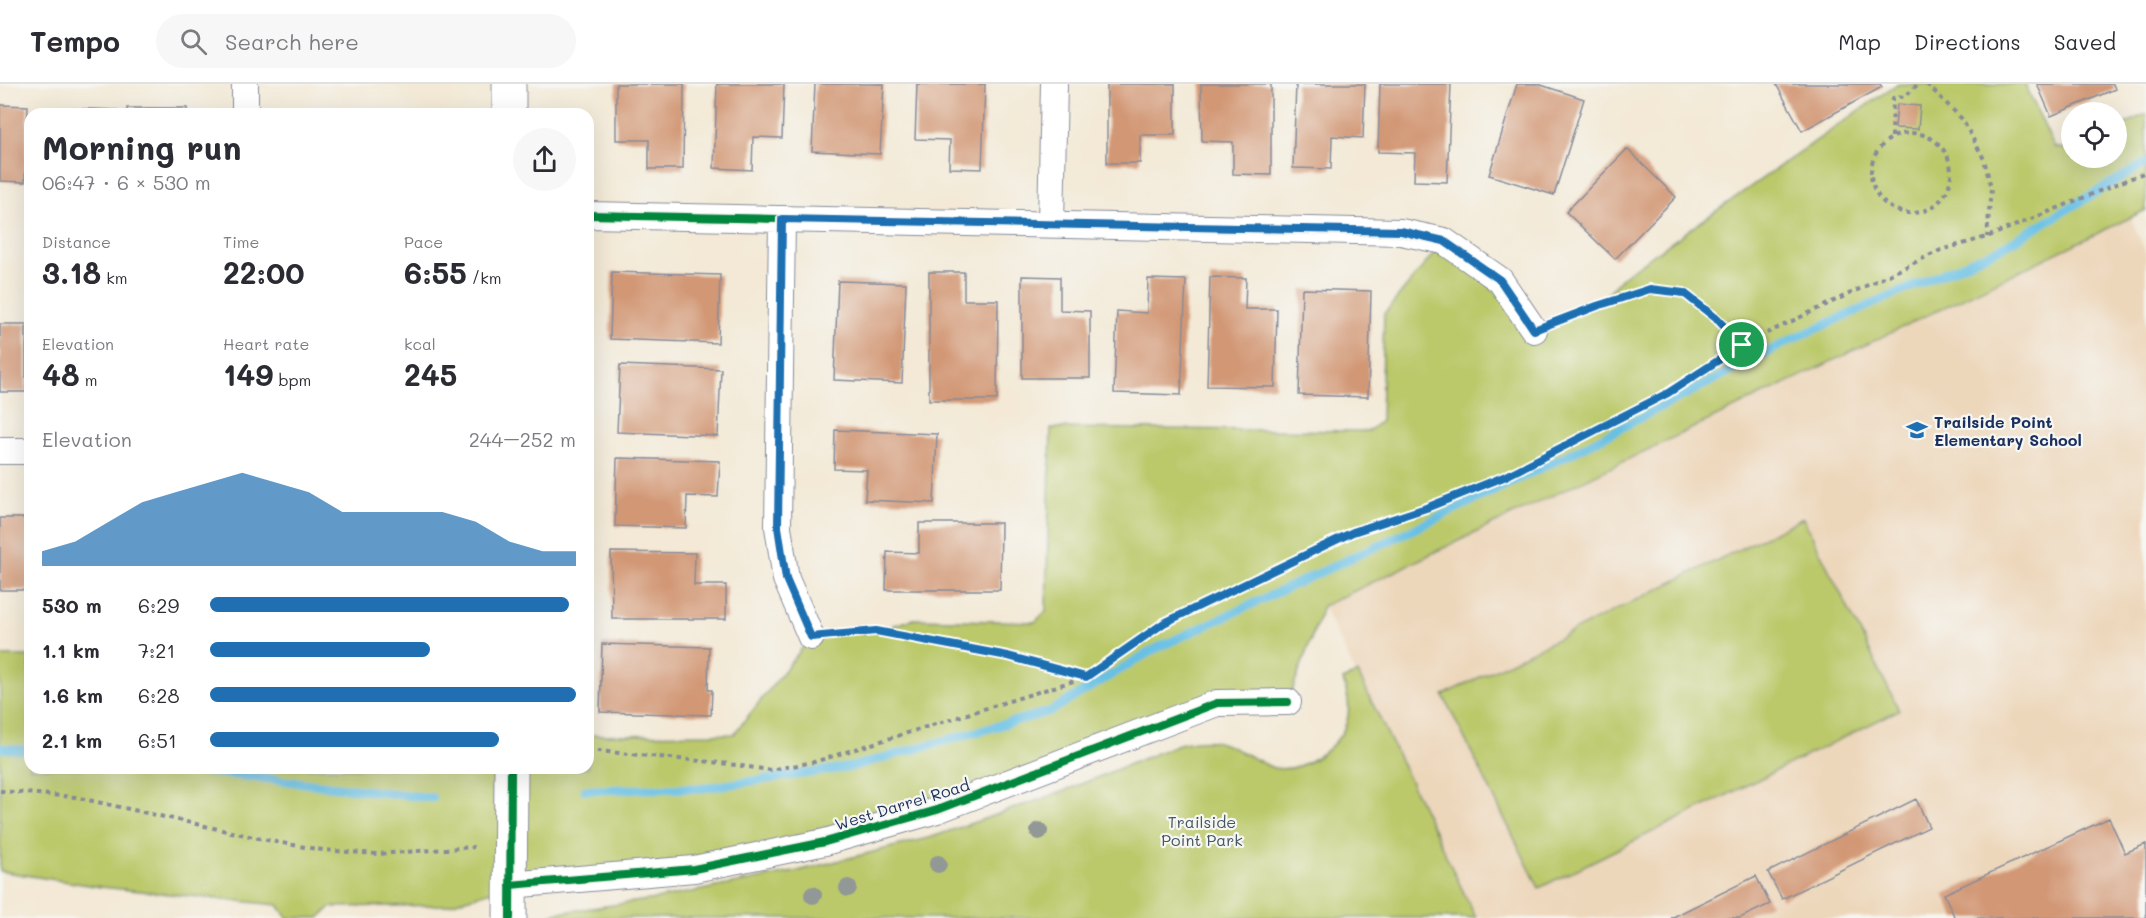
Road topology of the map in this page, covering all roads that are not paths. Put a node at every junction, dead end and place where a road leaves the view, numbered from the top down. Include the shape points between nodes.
1 (244, 84) edge
2 (509, 84) edge
3 (1054, 84) edge
4 (245, 108) edge
5 (509, 108) edge
6 (594, 215) edge
7 (782, 219) junction
8 (1052, 223) junction
9 (1534, 330) road end
10 (0, 451) edge
11 (24, 451) edge
12 (811, 637) road end
13 (1288, 702) dead end
14 (511, 774) edge
15 (510, 885) junction
16 (510, 918) edge

1 - 4 street
2 - 5 street
3 - 8 street
6 - 7 street
7 - 8 street
7 - 12 street via 778,527 786,579
8 - 9 street via 1401,231 1444,241 1500,280
10 - 11 street
13 - 15 street, West Darrel Road via 1217,703 937,810 825,842 694,869
14 - 15 street
15 - 16 street

